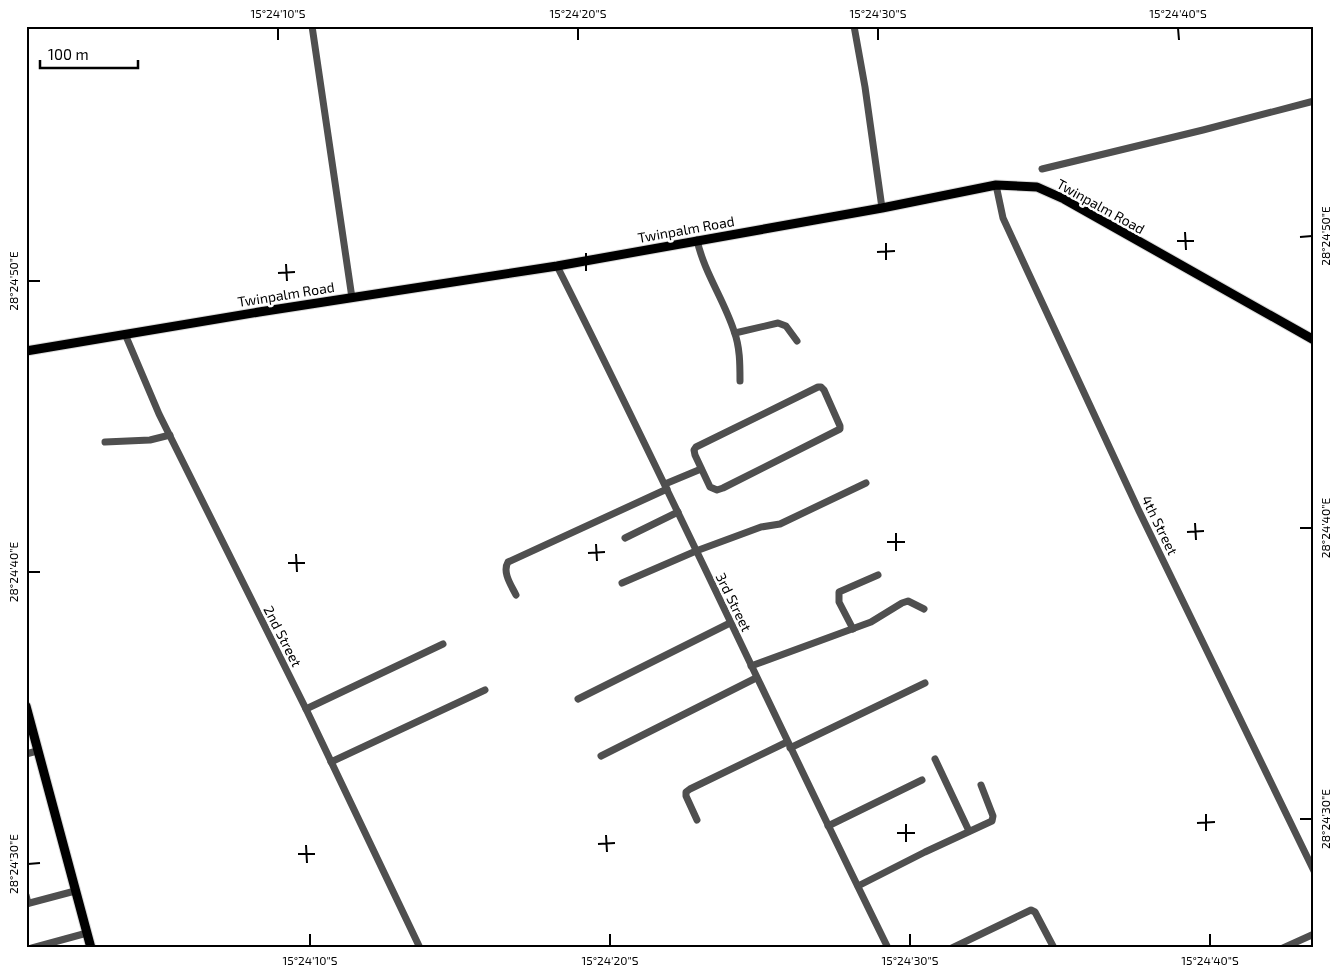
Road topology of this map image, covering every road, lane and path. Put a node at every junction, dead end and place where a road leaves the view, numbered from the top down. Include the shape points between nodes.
1 (312, 26) edge
2 (854, 26) edge
3 (1314, 101) edge
4 (1042, 169) dead end
5 (996, 184) junction
6 (882, 208) junction
7 (697, 240) junction
8 (557, 266) junction
9 (352, 298) junction
10 (735, 333) junction
11 (125, 334) junction
12 (1314, 340) edge
13 (797, 341) dead end
14 (26, 351) edge
15 (740, 381) dead end
16 (170, 435) junction
17 (105, 442) dead end
18 (701, 469) junction
19 (866, 483) dead end
20 (666, 487) junction
21 (678, 512) junction
22 (625, 538) dead end
23 (696, 551) junction
24 (878, 574) dead end
25 (622, 583) dead end
26 (516, 595) dead end
27 (924, 609) dead end
28 (730, 623) junction
29 (853, 629) junction
30 (443, 644) dead end
31 (751, 666) junction
32 (756, 678) junction
33 (925, 683) dead end
34 (485, 690) dead end
35 (578, 699) dead end
36 (26, 706) edge
37 (306, 709) junction
38 (788, 745) junction
39 (37, 751) junction
40 (26, 754) edge
41 (601, 756) dead end
42 (935, 759) dead end
43 (331, 762) junction
44 (922, 780) dead end
45 (980, 786) dead end
46 (697, 820) dead end
47 (828, 826) junction
48 (969, 831) junction
49 (1314, 871) edge
50 (858, 886) junction
51 (75, 892) junction
52 (26, 895) edge
53 (27, 904) edge
54 (87, 933) junction
55 (1314, 934) edge
56 (32, 948) edge
57 (91, 948) edge
58 (420, 948) edge
59 (888, 948) edge
60 (952, 948) edge
61 (1054, 948) edge
62 (1283, 948) edge

1 - 9 street
2 - 6 street
3 - 4 street
5 - 6 main road, Twinpalm Road
5 - 12 main road, Twinpalm Road via 1037,187 1064,199
5 - 49 street, 4th Street via 1003,218 1036,290
6 - 7 main road, Twinpalm Road
7 - 8 main road, Twinpalm Road
7 - 10 street
8 - 9 main road, Twinpalm Road
8 - 20 street, 3rd Street
9 - 11 main road, Twinpalm Road
10 - 13 street via 778,323 786,326
10 - 15 street
11 - 14 main road, Twinpalm Road
11 - 16 street, 2nd Street
16 - 17 street via 150,440
16 - 37 street, 2nd Street
18 - 18 street via 710,487 717,490 836,432 840,426 824,390 818,387 696,446 695,455
18 - 20 street
19 - 23 street via 780,524 761,527
20 - 21 street, 3rd Street
20 - 26 street via 508,562 506,574
21 - 22 street
21 - 23 street, 3rd Street
23 - 25 street
23 - 28 street, 3rd Street
24 - 29 street via 839,592 839,602
27 - 29 street via 908,602 902,603
28 - 31 street, 3rd Street
28 - 35 street
29 - 31 street
30 - 37 street
31 - 32 street, 3rd Street
32 - 38 street, 3rd Street
32 - 41 street
33 - 38 street
34 - 43 street
36 - 39 main road
37 - 43 street, 2nd Street
38 - 46 street via 686,792
38 - 47 street, 3rd Street
39 - 40 street
39 - 51 main road
42 - 48 street
43 - 58 street, 2nd Street
44 - 47 street
45 - 48 street via 993,819
47 - 50 street, 3rd Street
48 - 50 street
50 - 59 street, 3rd Street
51 - 53 street
51 - 54 main road
52 - 53 street
54 - 56 street
54 - 57 main road
55 - 62 street
60 - 61 street via 1031,910

